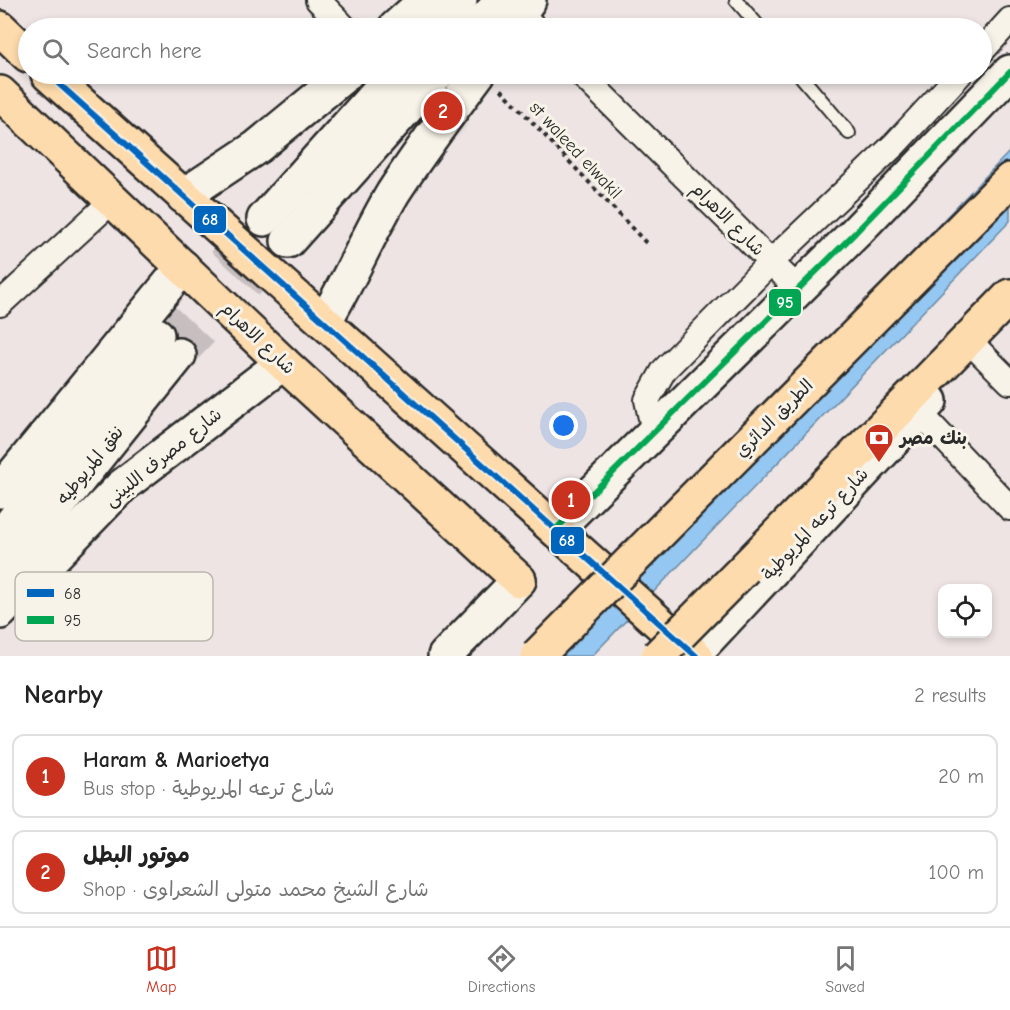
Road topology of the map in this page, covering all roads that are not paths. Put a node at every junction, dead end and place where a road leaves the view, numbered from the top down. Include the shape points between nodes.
1 (318, 0) edge
2 (426, 0) edge
3 (460, 0) edge
4 (736, 0) edge
5 (335, 18) edge
6 (406, 18) edge
7 (444, 18) edge
8 (751, 18) edge
9 (1010, 20) edge
10 (0, 28) edge
11 (992, 39) edge
12 (18, 45) edge
13 (1010, 72) edge
14 (59, 84) edge
15 (334, 84) edge
16 (385, 84) edge
17 (428, 84) edge
18 (481, 84) edge
19 (591, 84) edge
20 (807, 84) edge
21 (951, 84) edge
22 (0, 93) edge
23 (849, 133) dead end
24 (1010, 180) edge
25 (183, 196) junction
26 (113, 200) junction
27 (264, 219) tunnel mouth
28 (288, 241) tunnel mouth
29 (771, 262) junction
30 (183, 267) junction
31 (798, 289) junction
32 (1010, 296) edge
33 (0, 304) edge
34 (1010, 317) edge
35 (324, 322) junction
36 (978, 350) junction
37 (283, 363) junction
38 (1010, 382) edge
39 (919, 412) junction
40 (654, 432) junction
41 (0, 491) edge
42 (1010, 508) edge
43 (556, 529) junction
44 (0, 538) edge
45 (39, 572) edge
46 (0, 574) edge
47 (15, 597) edge
48 (0, 612) edge
49 (683, 652) edge
50 (445, 656) edge
51 (537, 656) edge

1 - 5 street
2 - 6 main road
3 - 7 main road
4 - 8 lane
9 - 11 street
10 - 12 main road
13 - 31 main road
14 - 25 main road
15 - 25 main road via 257,147
16 - 27 main road
17 - 28 main road
18 - 35 main road via 393,194
19 - 29 street, شارع الاهرام
20 - 23 lane
21 - 29 street via 895,144
22 - 26 main road, شارع الاهرام
24 - 51 main road, الطريق الدائري, bridge
25 - 35 main road
26 - 30 main road, شارع الاهرام
26 - 33 street
29 - 31 street, شارع الاهرام
29 - 40 street via 664,370 646,400
30 - 37 main road, شارع الاهرام
30 - 41 main road
31 - 40 main road
32 - 49 main road, bridge
34 - 36 main road, شارع ترعه المريوطية
35 - 43 main road
36 - 38 street
36 - 39 main road, شارع ترعه المريوطية
37 - 45 main road, شارع مصرف اللبينى via 122,486
37 - 50 main road, شارع الاهرام via 519,580
39 - 42 street
39 - 49 main road, شارع ترعه المريوطية
40 - 43 main road
43 - 49 main road, bridge
44 - 46 main road, نفق المريوطيه via 168,345 20,553
47 - 48 main road, شارع مصرف اللبينى

